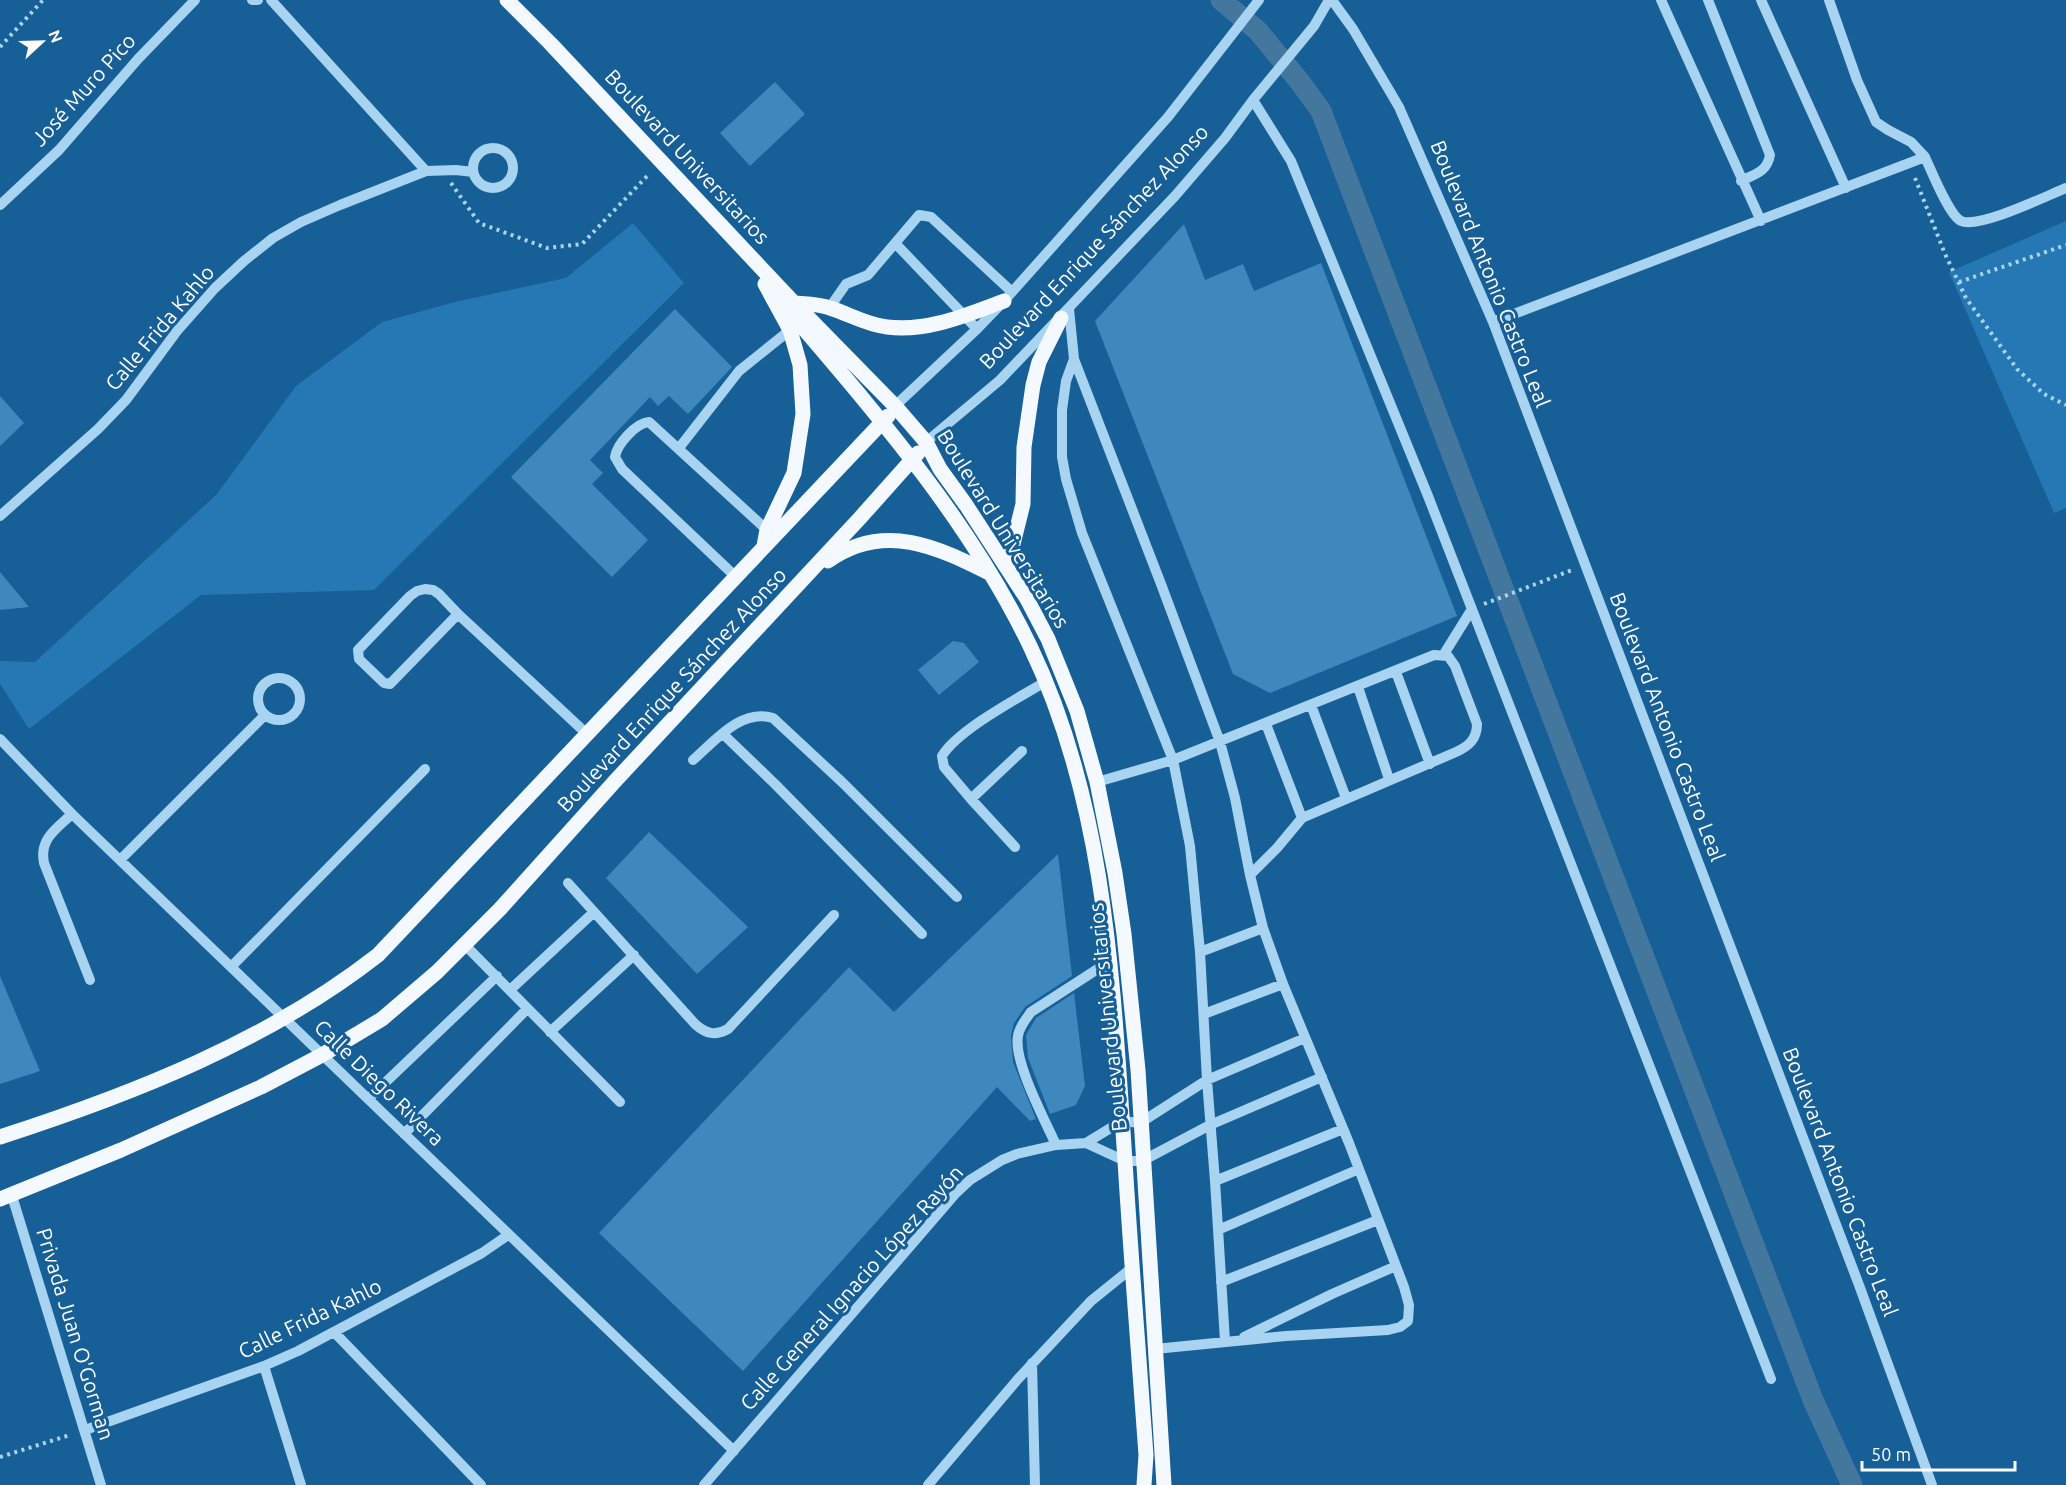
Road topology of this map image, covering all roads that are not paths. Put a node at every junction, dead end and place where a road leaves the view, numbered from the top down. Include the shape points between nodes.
1 (195, 0) edge
2 (252, 0) edge
3 (258, 0) edge
4 (271, 0) edge
5 (505, 0) edge
6 (1259, 0) edge
7 (1330, 0) edge
8 (1661, 0) edge
9 (1708, 0) edge
10 (1761, 0) edge
11 (1829, 0) edge
12 (1253, 100) junction
13 (1925, 157) junction
14 (426, 171) junction
15 (473, 172) dead end
16 (1741, 181) junction
17 (1846, 188) junction
18 (2066, 188) edge
19 (0, 205) edge
20 (1761, 221) junction
21 (895, 243) junction
22 (765, 284) junction
23 (1008, 296) junction
24 (794, 303) junction
25 (830, 307) junction
26 (1065, 313) junction
27 (964, 316) junction
28 (1493, 322) junction
29 (977, 329) junction
30 (789, 330) junction
31 (1074, 359) junction
32 (895, 406) junction
33 (883, 422) junction
34 (926, 442) junction
35 (679, 448) junction
36 (912, 460) junction
37 (0, 516) edge
38 (767, 530) junction
39 (763, 549) junction
40 (1007, 568) junction
41 (992, 575) junction
42 (806, 576) junction
43 (736, 577) junction
44 (1472, 609) junction
45 (458, 614) junction
46 (1444, 654) junction
47 (1396, 672) junction
48 (1045, 681) junction
49 (1358, 687) junction
50 (1311, 705) junction
51 (265, 715) junction
52 (1266, 724) junction
53 (587, 734) junction
54 (723, 734) junction
55 (0, 740) edge
56 (1220, 742) junction
57 (1022, 751) dead end
58 (693, 760) dead end
59 (1173, 760) junction
60 (1430, 764) junction
61 (425, 769) dead end
62 (1389, 779) junction
63 (1097, 782) junction
64 (1346, 798) junction
65 (971, 799) junction
66 (72, 814) junction
67 (1302, 818) junction
68 (1015, 846) dead end
69 (120, 860) junction
70 (1250, 875) junction
71 (568, 883) dead end
72 (957, 897) dead end
73 (594, 912) junction
74 (834, 915) dead end
75 (1263, 928) junction
76 (922, 934) dead end
77 (465, 945) junction
78 (1200, 952) junction
79 (634, 955) junction
80 (1110, 961) junction
81 (231, 967) junction
82 (497, 976) junction
83 (90, 980) dead end
84 (1283, 984) junction
85 (510, 990) junction
86 (527, 1009) junction
87 (1204, 1014) junction
88 (284, 1017) junction
89 (550, 1032) junction
90 (1305, 1038) junction
91 (322, 1055) junction
92 (1322, 1077) junction
93 (1206, 1080) junction
94 (368, 1100) junction
95 (620, 1102) dead end
96 (1122, 1121) junction
97 (1140, 1123) junction
98 (1210, 1125) junction
99 (1343, 1129) junction
100 (404, 1134) junction
101 (0, 1137) edge
102 (1086, 1143) junction
103 (1056, 1145) junction
104 (1125, 1161) junction
105 (1143, 1161) junction
106 (1359, 1169) junction
107 (1215, 1181) junction
108 (6, 1197) edge
109 (1378, 1220) junction
110 (1218, 1230) junction
111 (508, 1235) junction
112 (1396, 1266) junction
113 (1133, 1268) junction
114 (1221, 1282) junction
115 (335, 1333) junction
116 (1231, 1341) junction
117 (1155, 1349) junction
118 (1032, 1363) junction
119 (264, 1366) junction
120 (1771, 1379) dead end
121 (85, 1430) junction
122 (734, 1451) junction
123 (1162, 1454) junction
124 (1146, 1455) junction
125 (101, 1485) edge
126 (301, 1485) edge
127 (481, 1485) edge
128 (704, 1485) edge
129 (928, 1485) edge
130 (1035, 1485) edge
131 (1144, 1485) edge
132 (1164, 1485) edge
133 (1932, 1485) edge

1 - 19 street, José Muro Pico via 59,150
2 - 3 street
4 - 14 street
5 - 22 main road, Boulevard Universitarios
5 - 24 main road, Boulevard Universitarios
6 - 23 street, Boulevard Enrique Sánchez Alonso via 1168,117
7 - 12 street, Boulevard Enrique Sánchez Alonso via 1314,26
7 - 28 street, Boulevard Antonio Castro Leal via 1353,29 1399,107
8 - 16 street
9 - 16 street via 1770,155 1764,170
10 - 17 street
11 - 13 street via 1876,122 1911,142
12 - 26 street, Boulevard Enrique Sánchez Alonso via 1175,196
12 - 44 street via 1291,161
13 - 17 street
13 - 18 street via 1953,213 1961,221 1981,222
14 - 15 street, Calle Frida Kahlo
14 - 37 street, Calle Frida Kahlo via 301,222 244,261 177,331 126,400
16 - 20 street
17 - 20 street
20 - 28 street
21 - 23 street via 919,215 931,217
21 - 25 street via 868,275 846,284
21 - 27 street
22 - 30 main road
22 - 33 main road, Boulevard Universitarios
23 - 27 main road
23 - 29 street, Boulevard Enrique Sánchez Alonso
24 - 25 main road
24 - 32 main road, Boulevard Universitarios
25 - 27 main road via 886,327 914,328
26 - 31 street
26 - 34 street, Boulevard Enrique Sánchez Alonso via 1000,380
26 - 40 main road via 1039,362 1033,385 1024,447 1023,504
27 - 29 street
28 - 133 street, Boulevard Antonio Castro Leal
29 - 32 street, Boulevard Enrique Sánchez Alonso
30 - 35 street via 739,371
30 - 38 main road via 800,365 803,414 794,473
31 - 56 street
31 - 59 street via 1061,417 1066,478 1082,533
32 - 33 main road, Boulevard Enrique Sánchez Alonso
32 - 34 main road, Boulevard Universitarios
33 - 36 main road, Boulevard Universitarios
33 - 39 main road, Boulevard Enrique Sánchez Alonso
34 - 36 main road, Boulevard Enrique Sánchez Alonso
34 - 40 main road, Boulevard Universitarios
35 - 38 street
35 - 43 street via 653,424 644,422 616,450 615,456 622,470
36 - 41 main road, Boulevard Universitarios
36 - 42 main road, Boulevard Enrique Sánchez Alonso
38 - 39 main road
39 - 43 main road, Boulevard Enrique Sánchez Alonso
40 - 63 main road, Boulevard Universitarios via 1048,639 1077,711
41 - 42 main road via 948,552 890,540 844,550
41 - 48 main road, Boulevard Universitarios
42 - 77 main road, Boulevard Enrique Sánchez Alonso
43 - 53 main road, Boulevard Enrique Sánchez Alonso
44 - 46 street
44 - 120 street
45 - 45 street via 390,684 359,659 358,650 417,591 432,590
45 - 53 street
46 - 47 street
46 - 60 street via 1455,666 1477,728 1464,749
47 - 49 street
47 - 60 street
48 - 65 street via 948,745 942,756 944,767
48 - 80 main road, Boulevard Universitarios via 1083,800
49 - 50 street
49 - 62 street
50 - 52 street
50 - 64 street
51 - 51 street via 282,720 295,714 301,696 294,683 277,677 264,684 258,702
51 - 69 street
52 - 56 street
52 - 67 street
53 - 88 main road, Boulevard Enrique Sánchez Alonso via 378,955 340,984
54 - 58 street
54 - 72 street via 751,716 766,716 780,723
54 - 76 street
55 - 66 street, Calle Diego Rivera
56 - 59 street
56 - 70 street
57 - 65 street
59 - 63 street
59 - 78 street via 1190,846
60 - 62 street
61 - 81 street
62 - 64 street
63 - 97 main road, Boulevard Universitarios via 1124,934
64 - 67 street
65 - 68 street
66 - 69 street, Calle Diego Rivera
66 - 83 street via 41,851
67 - 70 street
69 - 81 street, Calle Diego Rivera
70 - 75 street
71 - 73 street
73 - 79 street
73 - 85 street
74 - 79 street via 728,1029 719,1033 702,1030
75 - 78 street
75 - 84 street
77 - 82 street
77 - 91 main road, Boulevard Enrique Sánchez Alonso via 382,1019
78 - 87 street
79 - 89 street
80 - 96 main road, Boulevard Universitarios
80 - 103 street via 1031,1012 1017,1036 1025,1075
81 - 88 street, Calle Diego Rivera
82 - 85 street
82 - 94 street
84 - 87 street
84 - 90 street
85 - 86 street
86 - 89 street
86 - 100 street
87 - 93 street
88 - 91 street, Calle Diego Rivera
88 - 101 main road, Boulevard Enrique Sánchez Alonso via 219,1052 103,1103
89 - 95 street
90 - 92 street
90 - 93 street
91 - 94 street, Calle Diego Rivera
91 - 108 main road, Boulevard Enrique Sánchez Alonso via 169,1130
92 - 98 street
92 - 99 street
93 - 97 street
93 - 98 street
94 - 100 street, Calle Diego Rivera
96 - 97 street
96 - 102 street
96 - 104 main road, Boulevard Universitarios
97 - 105 main road, Boulevard Universitarios
98 - 105 street
98 - 107 street
99 - 106 street
99 - 107 street
100 - 111 street, Calle Diego Rivera
102 - 103 street, Calle General Ignacio López Rayón
102 - 104 street
103 - 122 street, Calle General Ignacio López Rayón via 1002,1160 956,1193
104 - 105 street
104 - 113 main road, Boulevard Universitarios
105 - 117 main road, Boulevard Universitarios
106 - 109 street
106 - 110 street
107 - 110 street
108 - 121 street, Privada Juan O'Gorman
109 - 112 street
109 - 114 street
110 - 114 street
111 - 115 street, Calle Frida Kahlo
111 - 122 street, Calle Diego Rivera
112 - 116 street
112 - 116 street via 1409,1305 1408,1321 1400,1327
113 - 118 street via 1090,1301
113 - 124 main road, Boulevard Universitarios
114 - 116 street
115 - 119 street, Calle Frida Kahlo
115 - 127 street
116 - 117 street
117 - 123 main road, Boulevard Universitarios
118 - 129 street
118 - 130 street
119 - 121 street, Calle Frida Kahlo
119 - 126 street
121 - 125 street, Privada Juan O'Gorman
122 - 128 street, Calle General Ignacio López Rayón
123 - 124 main road
123 - 132 main road, Boulevard Universitarios
124 - 131 main road, Boulevard Universitarios

